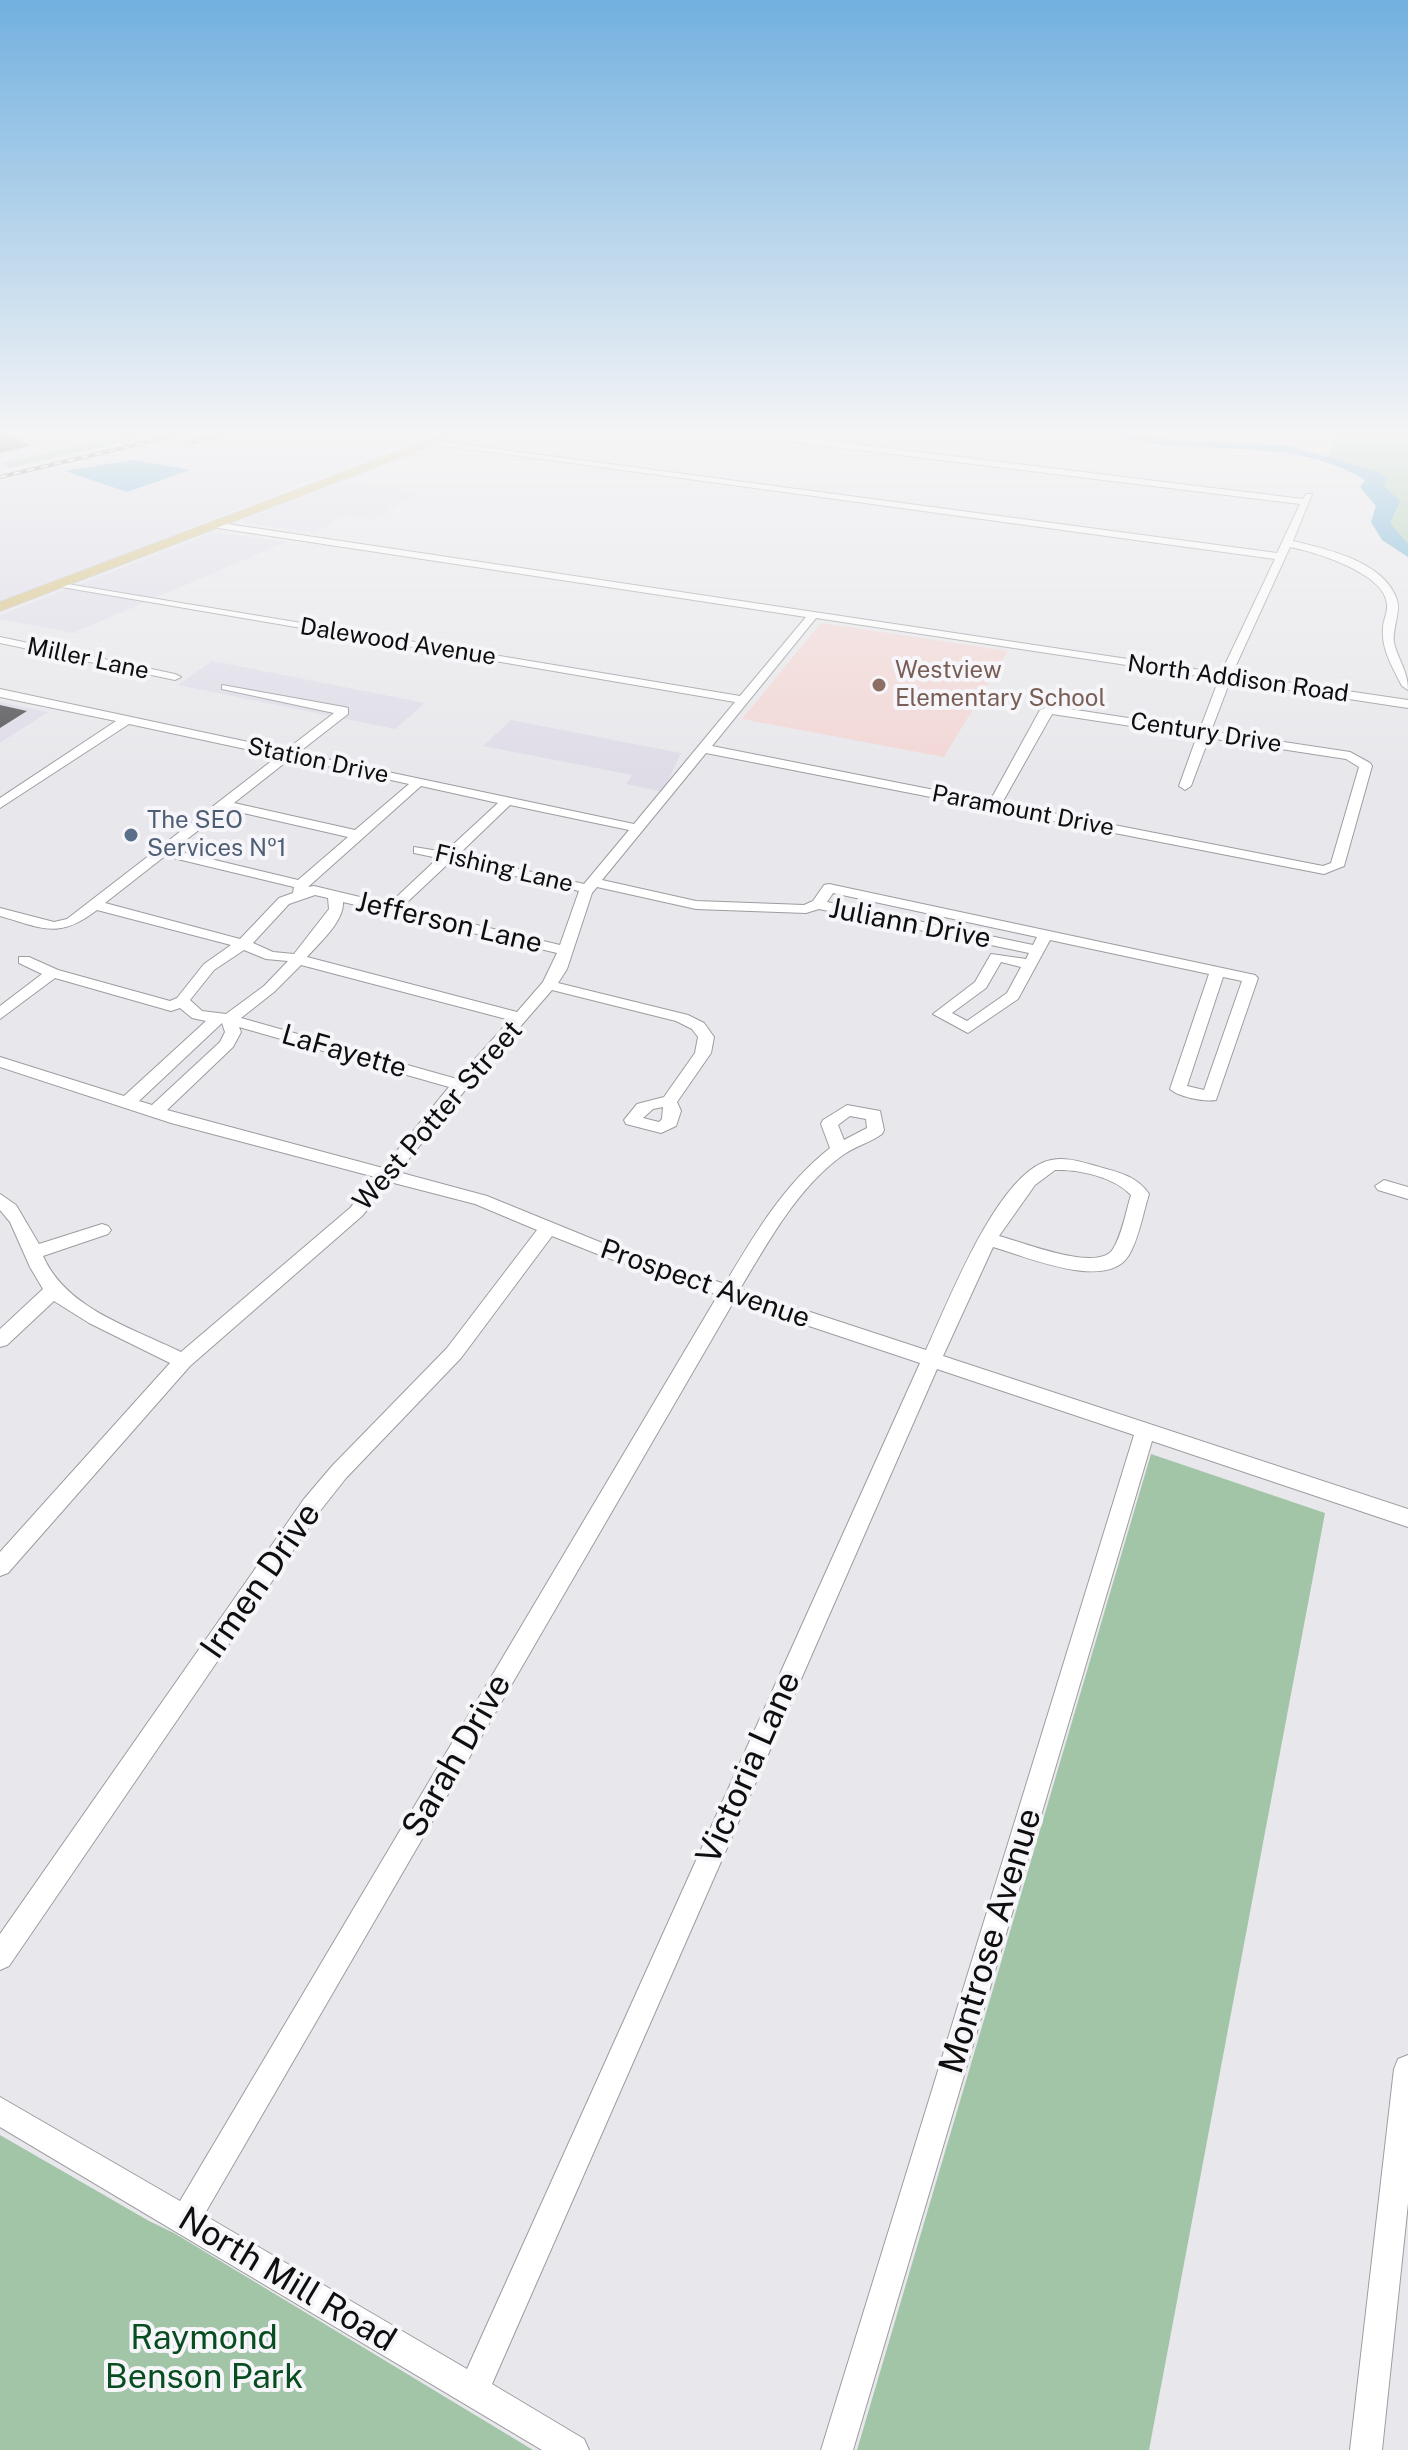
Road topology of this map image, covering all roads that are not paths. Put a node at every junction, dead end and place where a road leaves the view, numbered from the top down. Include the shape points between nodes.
1 (165, 543) edge
2 (336, 543) edge
3 (1180, 543) edge
4 (1288, 543) edge
5 (1289, 543) edge
6 (1282, 557) junction
7 (55, 585) junction
8 (0, 607) edge
9 (813, 615) junction
10 (0, 640) edge
11 (175, 677) dead end
12 (1226, 677) junction
13 (1408, 686) edge
14 (226, 687) dead end
15 (0, 693) edge
16 (741, 700) junction
17 (1408, 704) edge
18 (125, 721) junction
19 (1205, 733) junction
20 (702, 748) junction
21 (289, 755) junction
22 (418, 782) junction
23 (1185, 786) dead end
24 (507, 801) junction
25 (0, 804) edge
26 (225, 805) junction
27 (994, 806) junction
28 (636, 828) junction
29 (358, 835) junction
30 (419, 850) dead end
31 (164, 852) junction
32 (448, 856) junction
33 (1339, 860) joint
34 (590, 885) junction
35 (301, 890) junction
36 (335, 896) junction
37 (818, 904) junction
38 (95, 905) junction
39 (391, 910) junction
40 (0, 912) edge
41 (18, 917) junction
42 (0, 923) edge
43 (1046, 935) junction
44 (242, 944) junction
45 (564, 950) junction
46 (1033, 957) junction
47 (296, 959) junction
48 (24, 960) dead end
49 (1218, 970) junction
50 (53, 973) junction
51 (549, 985) junction
52 (182, 1001) junction
53 (0, 1014) edge
54 (224, 1018) junction
55 (522, 1018) junction
56 (0, 1062) edge
57 (460, 1085) junction
58 (669, 1102) dead end
59 (127, 1103) junction
60 (155, 1112) junction
61 (839, 1149) dead end
62 (387, 1177) junction
63 (1384, 1186) dead end
64 (1408, 1193) edge
65 (0, 1200) edge
66 (549, 1227) junction
67 (102, 1230) dead end
68 (988, 1239) junction
69 (36, 1252) junction
70 (54, 1290) junction
71 (729, 1292) junction
72 (0, 1340) edge
73 (929, 1360) junction
74 (183, 1361) junction
75 (1145, 1431) junction
76 (1408, 1518) edge
77 (0, 1567) edge
78 (0, 1957) edge
79 (1408, 2069) edge
80 (0, 2111) edge
81 (185, 2220) junction
82 (473, 2391) junction
83 (573, 2450) edge
84 (837, 2450) edge
85 (1366, 2450) edge

1 - 7 main road
2 - 9 street, North Addison Road
3 - 6 street
4 - 6 street
5 - 13 street via 1342,558 1389,594 1393,603 1385,633
6 - 12 street
7 - 8 main road
7 - 16 street, Dalewood Avenue
9 - 12 street, North Addison Road
9 - 16 street, West Potter Street
10 - 11 street, Miller Lane
12 - 17 street, North Addison Road
12 - 19 street
14 - 21 street via 344,711
15 - 18 street, Station Drive
16 - 20 street, West Potter Street
18 - 21 street, Station Drive
18 - 25 street
19 - 23 street
19 - 27 street, Century Drive via 1050,710
19 - 33 street, Century Drive via 1361,759 1366,769
20 - 27 street, Paramount Drive
20 - 28 street, West Potter Street
21 - 22 street, Station Drive
21 - 26 street
22 - 24 street, Station Drive
22 - 29 street
24 - 28 street, Station Drive
24 - 32 street
26 - 29 street
26 - 31 street
27 - 33 street, Paramount Drive via 1324,870 1333,869
28 - 34 street, West Potter Street
29 - 35 street
30 - 32 street, Fishing Lane
31 - 35 street, Jefferson Lane
31 - 38 street
32 - 34 street, Fishing Lane
32 - 39 street
34 - 37 street, Juliann Drive via 696,905 806,909
34 - 45 street, West Potter Street
35 - 36 street, Jefferson Lane
35 - 44 street
36 - 39 street, Jefferson Lane
36 - 47 street via 336,909 326,926
37 - 43 street via 829,888
37 - 46 street, Juliann Drive
38 - 41 street via 64,926
38 - 44 street
39 - 45 street, Jefferson Lane
40 - 41 street
41 - 42 street
43 - 46 street
43 - 49 street
44 - 47 street
44 - 52 street via 209,967
45 - 51 street, West Potter Street
46 - 46 street via 1013,996 968,1028 941,1014 981,985 996,957
47 - 54 street via 269,989
47 - 55 street
48 - 50 street
49 - 49 street via 1250,978 1210,1096 1178,1089
50 - 52 street via 171,1006
50 - 53 street
51 - 55 street, West Potter Street
51 - 58 street via 698,1026 706,1046
52 - 54 street, LaFayette via 197,1015
54 - 57 street, LaFayette
54 - 59 street
54 - 60 street via 233,1032 227,1044
55 - 57 street, West Potter Street
56 - 59 street, Prospect Avenue
57 - 62 street, West Potter Street
59 - 60 street, Prospect Avenue
60 - 62 street, Prospect Avenue
61 - 71 street, Sarah Drive via 798,1190
62 - 66 street, Prospect Avenue via 481,1200
62 - 74 street, West Potter Street via 344,1223
63 - 64 street
65 - 69 street via 17,1215
66 - 71 street, Prospect Avenue
66 - 78 street, Irmen Drive via 454,1353 312,1505
67 - 69 street
68 - 68 street, Victoria Lane via 1017,1197 1052,1165 1114,1176 1137,1190 1140,1200 1121,1253 1106,1265 1085,1266
68 - 73 street, Victoria Lane
69 - 70 street
70 - 72 street
70 - 74 street
71 - 73 street, Prospect Avenue
71 - 81 street, Sarah Drive
73 - 75 street, Prospect Avenue
73 - 82 street, Victoria Lane
74 - 77 street, West Potter Street
75 - 76 street, Prospect Avenue
75 - 84 street, Montrose Avenue
79 - 85 street
80 - 81 street, North Mill Road
81 - 82 street, North Mill Road
82 - 83 street, North Mill Road

